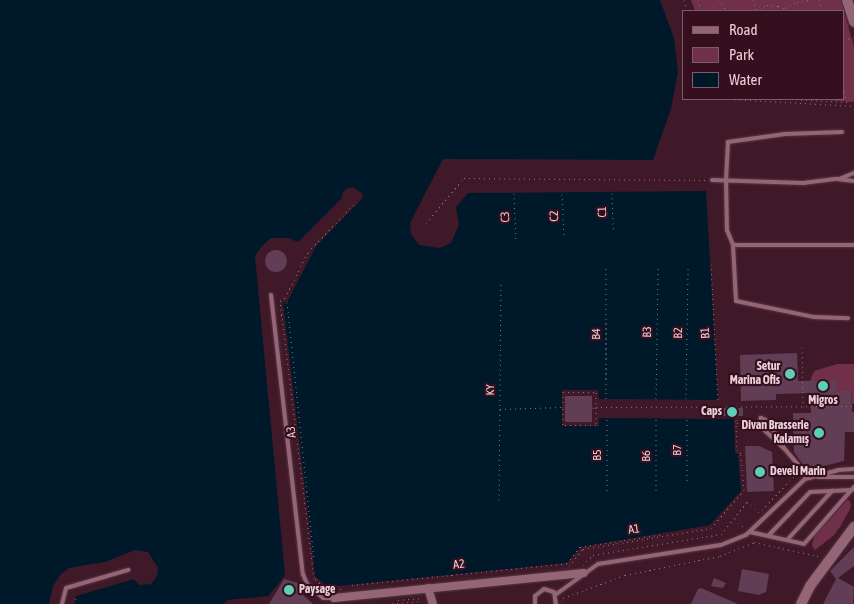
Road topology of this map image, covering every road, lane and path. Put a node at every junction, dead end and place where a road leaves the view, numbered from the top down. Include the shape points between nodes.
1 (753, 0) edge
2 (810, 0) edge
3 (847, 0) edge
4 (796, 1) edge
5 (755, 8) junction
6 (785, 8) junction
7 (752, 10) edge
8 (788, 10) edge
9 (854, 22) edge
10 (844, 92) edge
11 (749, 100) edge
12 (810, 100) edge
13 (786, 102) joint
14 (854, 106) edge
15 (842, 132) dead end
16 (854, 173) edge
17 (837, 179) junction
18 (712, 180) joint
19 (726, 180) junction
20 (854, 181) edge
21 (514, 193) dead end
22 (612, 193) dead end
23 (562, 194) dead end
24 (355, 203) dead end
25 (426, 223) dead end
26 (612, 232) dead end
27 (564, 237) dead end
28 (516, 242) dead end
29 (733, 245) junction
30 (854, 245) edge
31 (712, 264) dead end
32 (658, 266) dead end
33 (688, 267) dead end
34 (606, 268) dead end
35 (500, 281) dead end
36 (271, 295) dead end
37 (287, 302) dead end
38 (848, 318) dead end
39 (802, 347) dead end
40 (606, 399) dead end
41 (656, 399) dead end
42 (686, 400) dead end
43 (718, 400) dead end
44 (596, 406) junction
45 (854, 406) edge
46 (563, 407) junction
47 (804, 407) junction
48 (593, 408) dead end
49 (500, 409) junction
50 (736, 417) dead end
51 (607, 418) dead end
52 (656, 419) dead end
53 (687, 419) dead end
54 (759, 423) junction
55 (736, 424) junction
56 (784, 448) junction
57 (802, 468) junction
58 (854, 469) edge
59 (811, 477) junction
60 (854, 477) edge
61 (687, 482) dead end
62 (853, 488) edge
63 (607, 491) dead end
64 (832, 491) junction
65 (656, 493) dead end
66 (499, 500) dead end
67 (760, 513) junction
68 (766, 518) junction
69 (734, 519) junction
70 (854, 527) edge
71 (711, 528) junction
72 (750, 532) junction
73 (769, 535) junction
74 (787, 540) junction
75 (828, 559) junction
76 (314, 561) dead end
77 (567, 563) joint
78 (128, 570) dead end
79 (584, 573) junction
80 (574, 575) junction
81 (352, 585) dead end
82 (428, 588) junction
83 (555, 594) junction
84 (76, 596) dead end
85 (334, 598) joint
86 (420, 600) dead end
87 (384, 602) dead end
88 (804, 603) edge
89 (62, 604) edge
90 (74, 604) edge
91 (387, 604) edge
92 (424, 604) edge
93 (434, 604) edge
94 (535, 604) edge
95 (556, 604) edge
96 (562, 604) edge

1 - 5 path
2 - 4 path
3 - 9 street
4 - 6 path
5 - 6 path via 767,5
5 - 7 path
6 - 8 path
10 - 12 path via 847,102
11 - 13 path
13 - 14 path
15 - 19 lane via 785,134 728,142
16 - 17 lane
17 - 19 lane via 803,183
17 - 20 lane
18 - 19 lane
18 - 25 path via 464,178
19 - 29 lane via 727,230
21 - 28 path, C3
22 - 26 path, C1
23 - 27 path, C2
24 - 71 path via 308,252 285,298 280,301 314,578 327,590 569,566 583,549
29 - 30 lane
29 - 38 lane via 736,301 814,317
31 - 43 path, B1
32 - 41 path, B3
33 - 42 path, B2
34 - 40 path, B4
35 - 49 path, KY
36 - 85 lane via 303,574 307,584 323,598
37 - 76 path, A3
39 - 47 path
44 - 46 path via 596,392 563,392
44 - 46 path via 596,424 563,425
44 - 47 path
44 - 48 path
45 - 47 path
46 - 49 path
49 - 66 path, KY
50 - 55 path
51 - 63 path, B5
52 - 65 path, B6
53 - 61 path, B7
54 - 55 path
54 - 56 lane
54 - 56 lane via 761,418 766,420
55 - 71 path via 744,490
56 - 57 lane
57 - 59 lane
57 - 67 path
58 - 59 lane
59 - 60 lane
59 - 68 lane
62 - 64 lane
62 - 74 lane via 804,544
64 - 73 lane via 810,492
64 - 74 lane
67 - 68 path
67 - 69 path via 747,502
68 - 72 lane
69 - 72 path
69 - 80 path via 720,534 593,555
70 - 75 street
71 - 77 path, A1 via 580,547
72 - 73 lane
72 - 79 lane via 721,545 598,564
73 - 74 lane
75 - 88 street
75 - 96 path via 754,542 720,556 625,575 563,598
77 - 81 path, A2
78 - 89 lane via 66,588
79 - 80 street
79 - 83 lane
80 - 82 street
82 - 85 street
82 - 93 street
83 - 94 lane via 548,589 541,590 535,596
83 - 95 lane
84 - 90 path
86 - 91 path
87 - 92 path via 422,598

